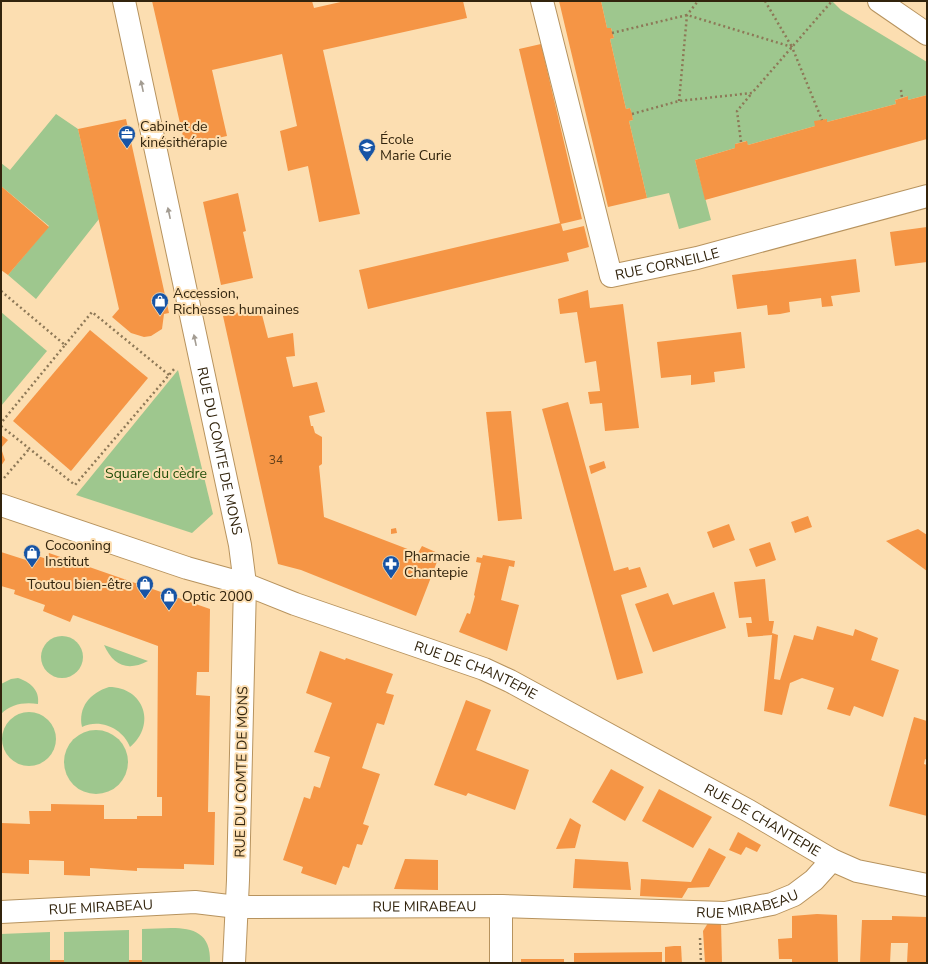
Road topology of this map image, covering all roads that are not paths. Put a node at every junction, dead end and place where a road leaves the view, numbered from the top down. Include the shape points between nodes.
1 (124, 1) edge
2 (542, 1) edge
3 (879, 1) edge
4 (927, 34) edge
5 (927, 196) edge
6 (1, 505) edge
7 (246, 584) junction
8 (832, 860) junction
9 (927, 885) edge
10 (502, 906) junction
11 (237, 907) junction
12 (1, 912) edge
13 (234, 963) edge
14 (501, 963) edge

7 -> 1 street, RUE DU COMTE DE MONS via 240,545
2 - 5 street, RUE CORNEILLE via 611,276 697,258
3 - 4 street
6 - 7 street, RUE DE CHANTEPIE via 187,568
7 - 8 street, RUE DE CHANTEPIE via 295,604 484,668 743,808
7 - 11 street, RUE DU COMTE DE MONS
8 - 9 street, RUE DE CHANTEPIE via 857,871
8 - 10 street, RUE MIRABEAU via 814,880 794,895 772,904 725,913
10 - 11 street, RUE MIRABEAU
10 - 14 street
11 - 12 street, RUE MIRABEAU via 195,902
11 - 13 street, RUE DU COMTE DE MONS

